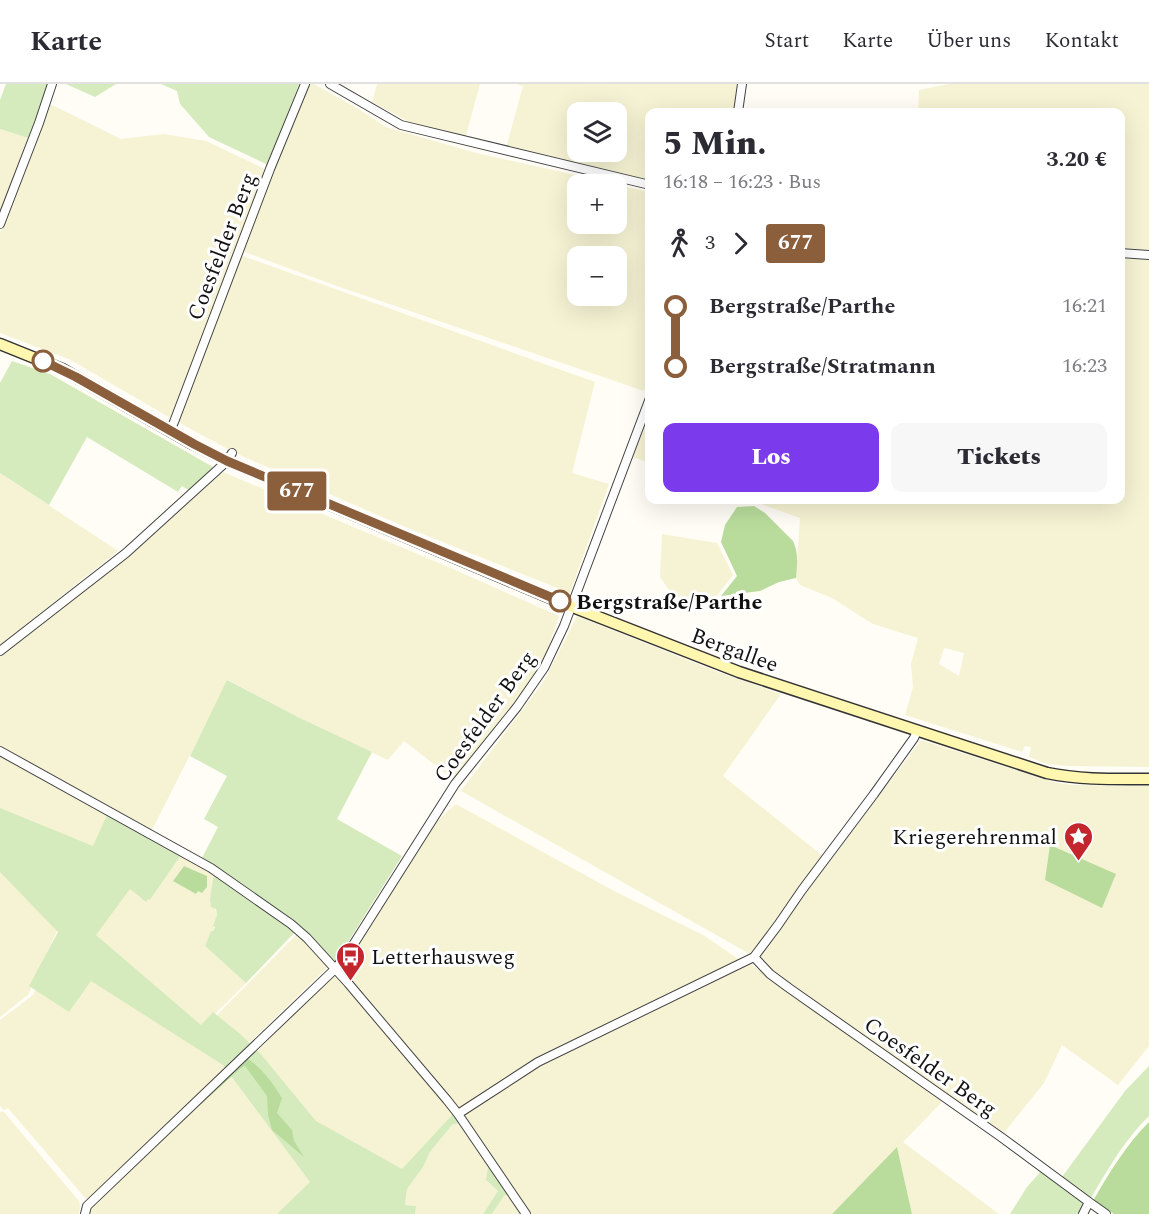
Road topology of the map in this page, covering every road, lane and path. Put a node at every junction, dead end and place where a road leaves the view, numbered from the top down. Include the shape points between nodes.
1 (52, 84) edge
2 (305, 84) edge
3 (330, 84) edge
4 (742, 84) edge
5 (739, 108) edge
6 (645, 184) edge
7 (0, 224) edge
8 (1125, 253) edge
9 (1149, 255) edge
10 (0, 344) edge
11 (645, 411) edge
12 (172, 427) junction
13 (229, 457) junction
14 (571, 606) junction
15 (0, 651) edge
16 (917, 731) junction
17 (0, 751) edge
18 (1149, 779) edge
19 (754, 957) junction
20 (335, 969) junction
21 (458, 1114) junction
22 (1089, 1202) junction
23 (85, 1214) edge
24 (526, 1214) edge
25 (1083, 1214) edge
26 (1106, 1214) edge

1 - 7 street
2 - 12 street, Coesfelder Berg
3 - 6 street via 401,125
4 - 5 street
8 - 9 street
10 - 12 street, Bergallee via 62,369
11 - 14 street, Coesfelder Berg
12 - 13 street, Bergallee
13 - 14 street, Bergallee
13 - 15 street via 126,553
14 - 16 street, Bergallee via 739,672
14 - 20 street, Coesfelder Berg via 554,650 538,677 456,784
16 - 18 street, Bergallee via 1057,775
16 - 19 street
17 - 20 street via 212,868 291,924
19 - 21 street via 538,1062
19 - 22 street, Coesfelder Berg via 789,988
20 - 21 street
20 - 23 street, Coesfelder Berg via 87,1206
21 - 24 street
22 - 25 street
22 - 26 street, Coesfelder Berg

